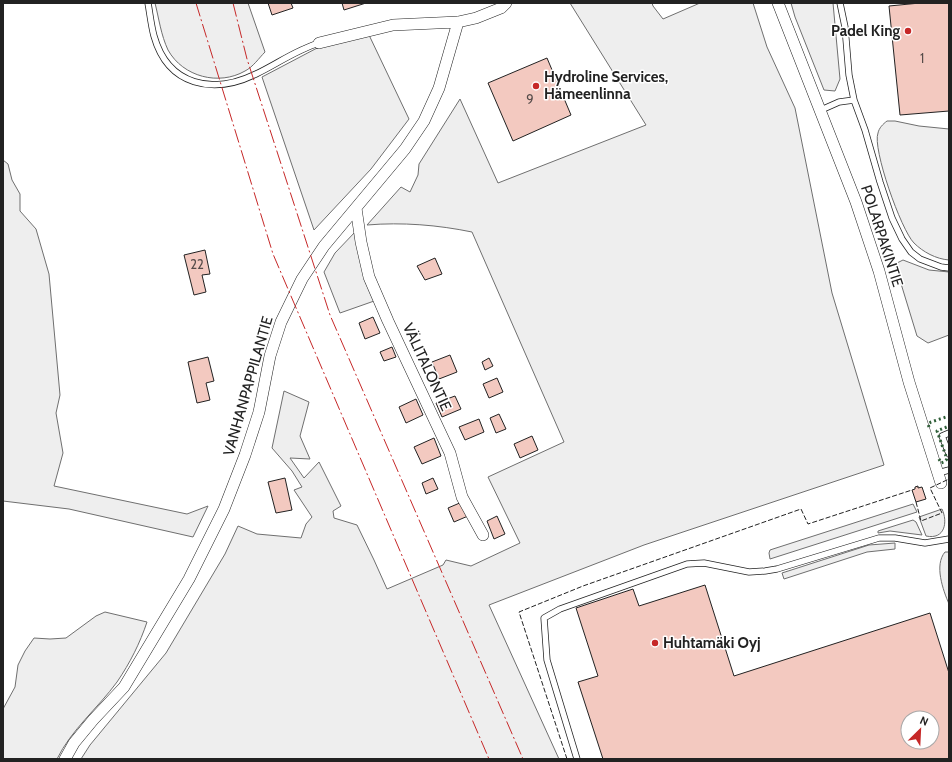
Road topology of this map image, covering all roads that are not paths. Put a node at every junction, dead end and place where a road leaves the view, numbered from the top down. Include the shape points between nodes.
1 (148, 3) edge
2 (506, 3) edge
3 (778, 3) edge
4 (840, 3) edge
5 (458, 22) junction
6 (319, 43) joint
7 (854, 100) junction
8 (821, 110) junction
9 (356, 208) junction
10 (949, 268) edge
11 (949, 433) edge
12 (949, 454) edge
13 (949, 470) edge
14 (940, 478) joint
15 (483, 535) dead end
16 (949, 539) edge
17 (64, 759) edge
18 (577, 759) edge

1 - 6 lane via 154,36 164,58 178,74 197,83 217,85 250,77 300,50
2 - 5 street via 501,8 476,18
3 - 8 street, POLARPAKINTIE
4 - 7 lane
5 - 6 street via 393,25
5 - 9 street, VANHANPAPPILANTIE via 439,88 424,121 405,149
7 - 8 lane via 839,102
7 - 10 lane via 880,182 902,239 920,260
8 - 14 street, POLARPAKINTIE via 879,272
9 - 15 street, VÄLITALONTIE via 369,276 450,453 462,497
9 - 17 street, VANHANPAPPILANTIE via 324,246 302,279 280,322 270,356 259,412 245,455 224,510 189,579 124,687 74,743
11 - 12 lane via 942,436
13 - 14 lane
16 - 18 lane via 925,543 879,538 777,569 755,572 704,563 687,564 549,615 544,618 548,660

